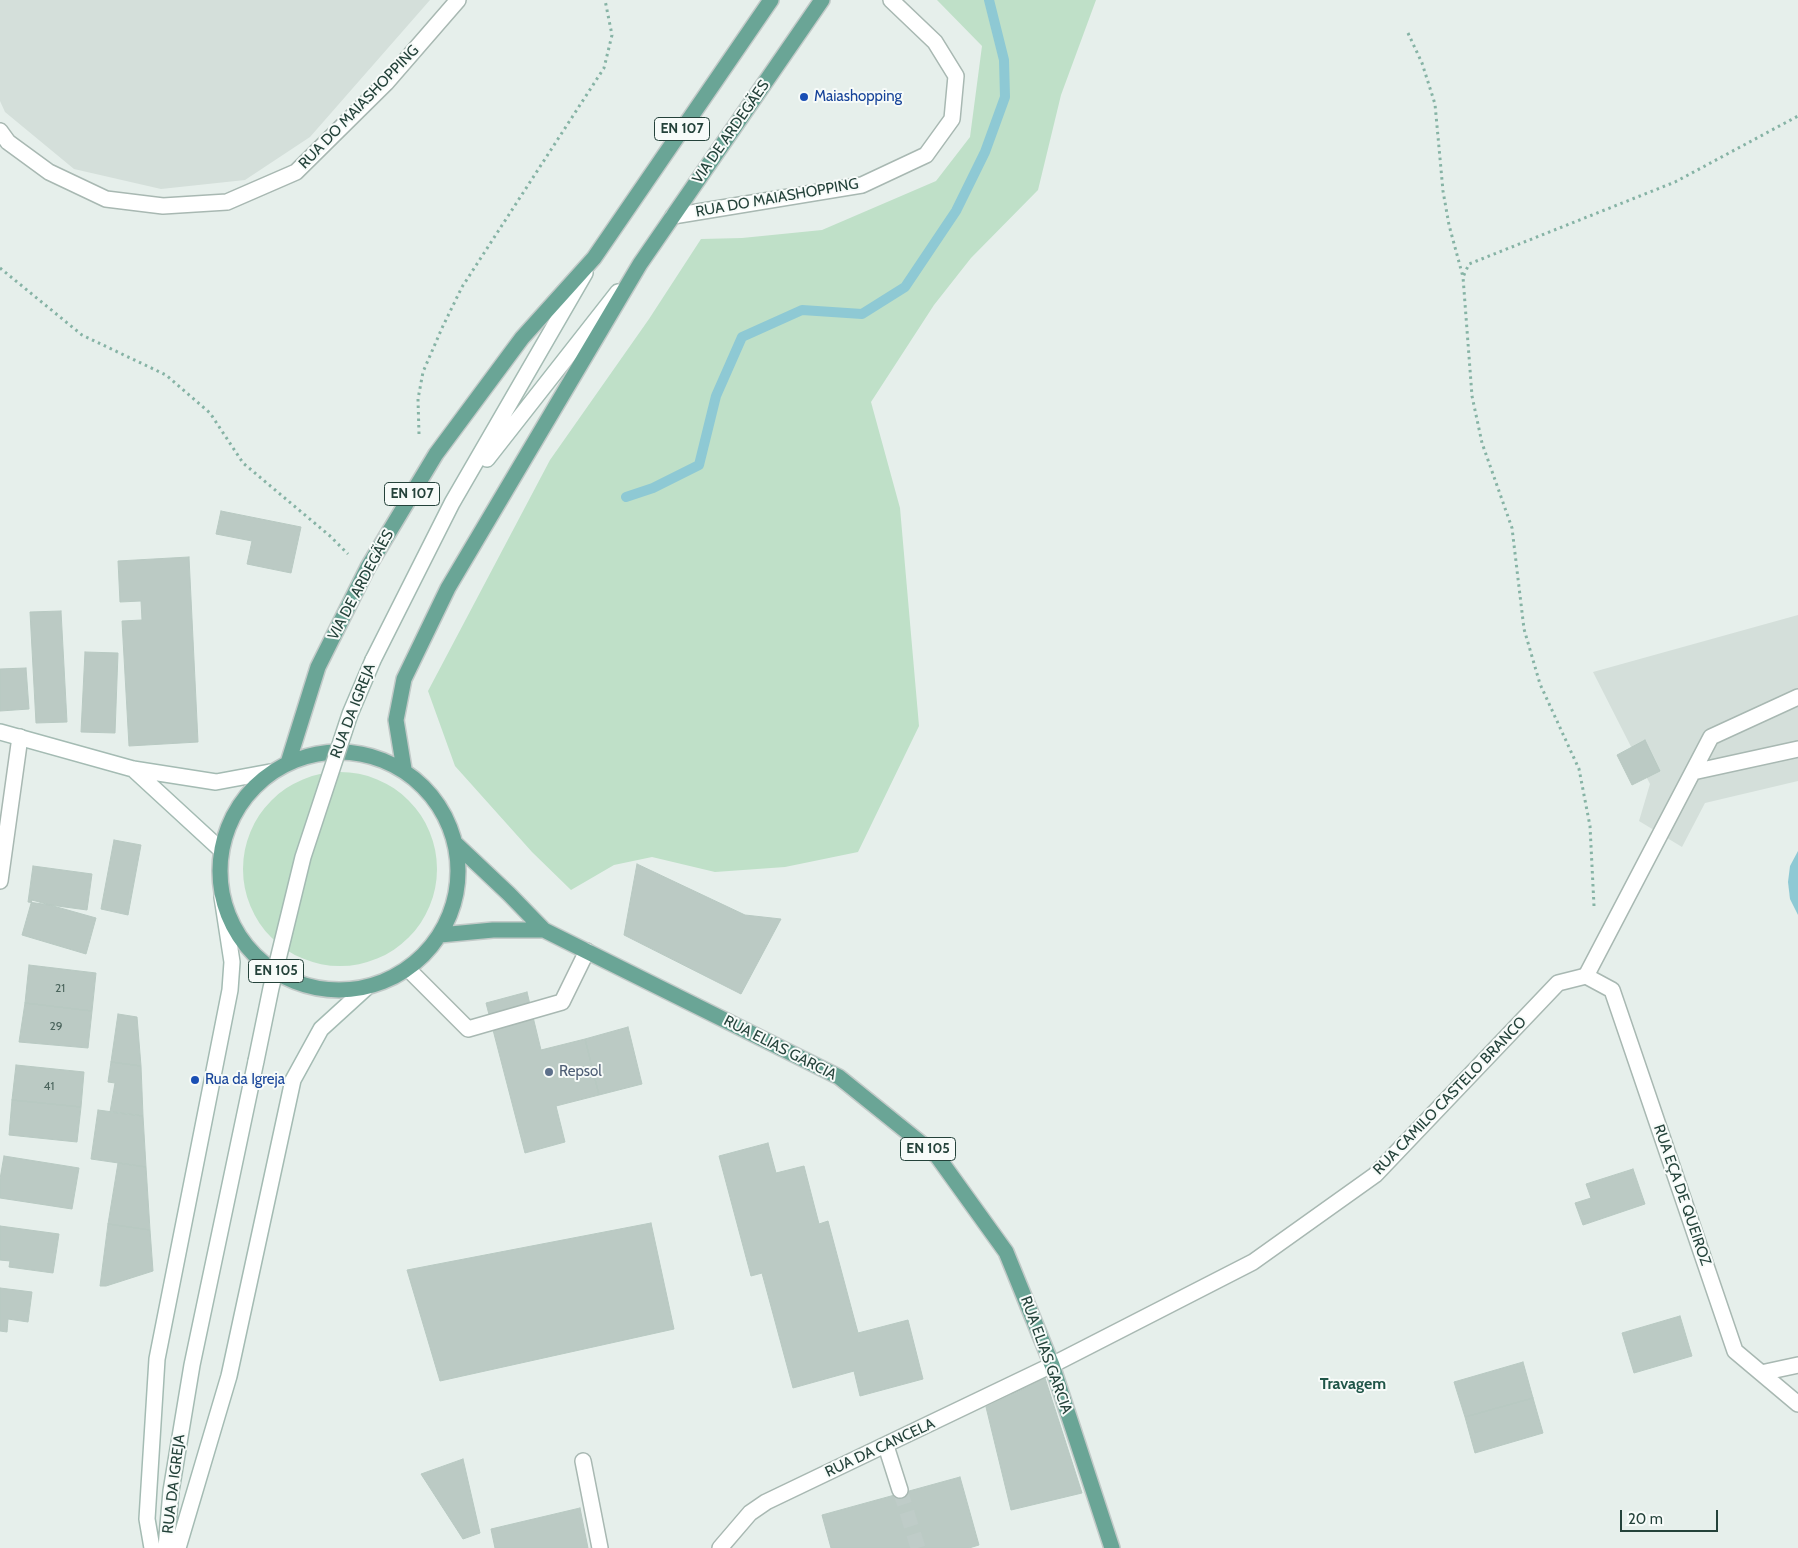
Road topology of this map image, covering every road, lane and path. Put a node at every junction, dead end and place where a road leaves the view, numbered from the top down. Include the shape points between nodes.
1 (458, 0) edge
2 (605, 0) edge
3 (770, 0) edge
4 (891, 0) edge
5 (819, 5) edge
6 (1408, 33) dead end
7 (1798, 116) edge
8 (0, 131) edge
9 (673, 216) junction
10 (594, 258) junction
11 (640, 264) junction
12 (0, 268) edge
13 (1463, 277) junction
14 (420, 439) dead end
15 (452, 503) junction
16 (350, 557) dead end
17 (1798, 697) edge
18 (0, 732) edge
19 (20, 736) junction
20 (1798, 748) edge
21 (288, 763) junction
22 (132, 769) junction
23 (404, 769) junction
24 (270, 772) junction
25 (1692, 772) junction
26 (456, 844) junction
27 (221, 850) junction
28 (0, 880) edge
29 (222, 897) junction
30 (1594, 911) dead end
31 (544, 930) junction
32 (440, 935) junction
33 (587, 951) junction
34 (408, 969) junction
35 (1586, 976) junction
36 (366, 988) junction
37 (1052, 1365) junction
38 (1798, 1365) edge
39 (1761, 1373) junction
40 (1798, 1404) edge
41 (886, 1446) junction
42 (583, 1461) dead end
43 (900, 1490) tunnel mouth
44 (152, 1548) edge
45 (166, 1548) edge
46 (178, 1548) edge
47 (600, 1548) edge
48 (720, 1548) edge
49 (1112, 1548) edge

1 - 8 main road, RUA DO MAIASHOPPING via 386,84 296,172 227,202 163,206 106,199 50,172 8,142
2 - 14 path via 612,34 604,68 458,295 423,372 418,399
3 - 10 main road, VIA DE ARDEGÃES / EN 107
4 - 9 main road, RUA DO MAIASHOPPING via 935,42 956,76 952,119 926,155 862,185
5 - 9 main road, VIA DE ARDEGÃES / EN 107
6 - 13 path via 1435,104 1443,192
7 - 13 path via 1675,182 1469,264
9 - 11 main road, VIA DE ARDEGÃES / EN 107
10 - 15 main road, VIA DE ARDEGÃES / EN 107
10 - 21 main road, VIA DE ARDEGÃES / EN 107 via 522,338 436,454 368,567 318,667
11 - 15 main road, VIA DE ARDEGÃES / EN 107
11 - 23 main road, VIA DE ARDEGÃES / EN 107 via 448,588 404,679 396,720
12 - 16 path via 82,335 166,375 210,413 244,463
13 - 30 path via 1472,396 1482,443 1512,528 1524,629 1540,684 1579,769 1590,826
15 - 45 main road, RUA DA IGREJA / EN 107, bridge via 373,660 350,714 303,857 270,988 192,1365 171,1491
17 - 25 main road via 1711,737
18 - 19 main road, EN 105
19 - 22 main road, EN 105
19 - 28 main road
20 - 25 main road
21 - 23 main road, EN 105 via 336,750 371,755
21 - 24 main road, EN 105
22 - 24 main road, EN 105 via 216,782
22 - 27 main road, EN 105
23 - 26 main road, EN 105 via 428,789 445,815
24 - 27 main road, EN 105 via 239,807
25 - 35 main road
26 - 31 main road, RUA ELIAS GARCIA / EN 105
26 - 32 main road, EN 105 via 459,875 454,906
27 - 29 main road, EN 105
29 - 36 main road, EN 105 via 236,932 260,961 292,981 328,990
29 - 44 main road, RUA DA IGREJA via 232,962 230,990 157,1359 147,1518
31 - 32 main road, RUA ELIAS GARCIA / EN 105
31 - 33 main road, RUA ELIAS GARCIA / EN 105
32 - 34 main road, EN 105 via 426,954
33 - 34 main road via 562,1002 468,1029
33 - 37 main road, RUA ELIAS GARCIA / EN 105 via 839,1077 937,1156 1006,1252
34 - 36 main road, EN 105
35 - 37 main road, RUA CAMILO CASTELO BRANCO via 1558,983 1375,1175 1253,1262
35 - 39 main road, RUA EÇA DE QUEIROZ via 1612,990 1735,1351
36 - 46 main road, RUA DA IGREJA via 321,1029 292,1080 229,1376
37 - 41 main road, RUA DA CANCELA
37 - 49 main road, RUA ELIAS GARCIA / EN 105
38 - 39 main road
39 - 40 main road, RUA EÇA DE QUEIROZ
41 - 43 main road
41 - 48 main road, RUA DA CANCELA via 766,1502 750,1513
42 - 47 main road

